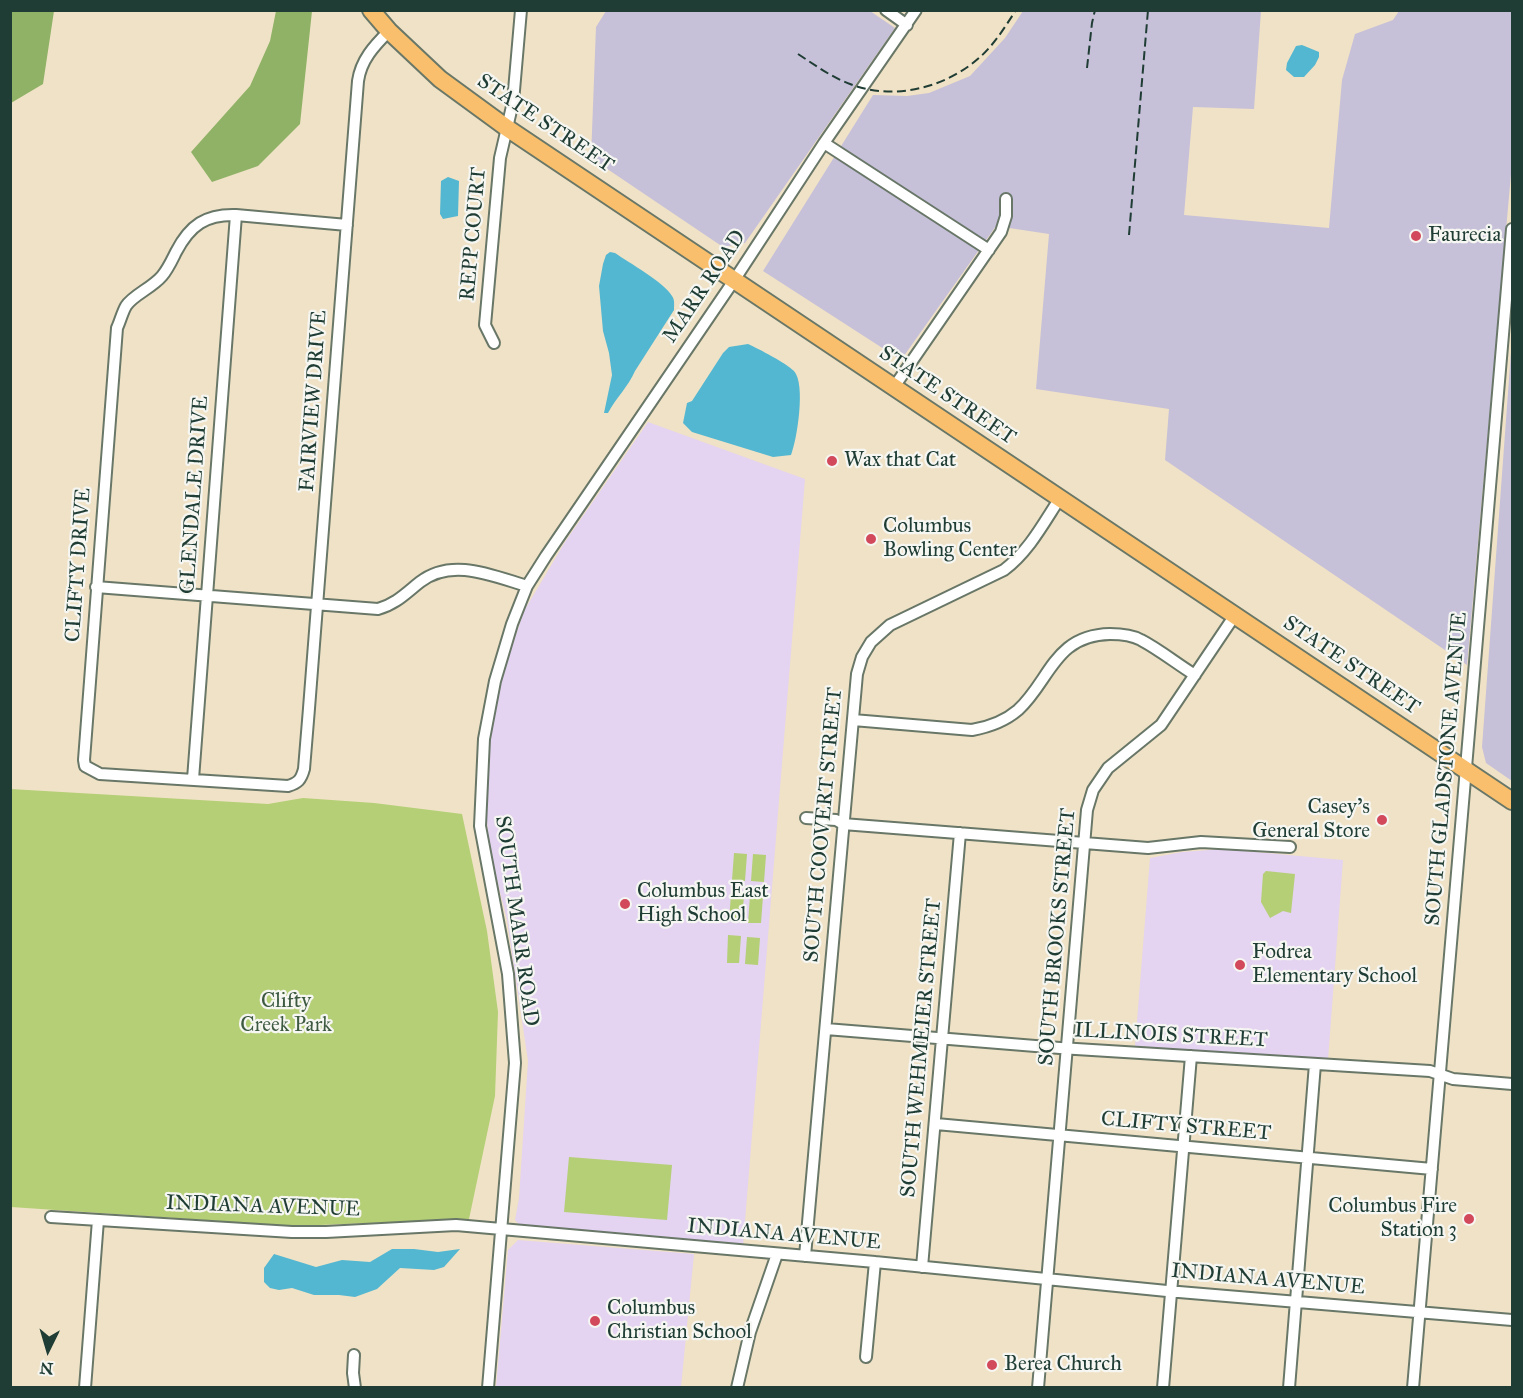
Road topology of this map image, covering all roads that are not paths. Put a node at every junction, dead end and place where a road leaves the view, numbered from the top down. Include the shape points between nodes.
1 (371, 10) edge
2 (521, 10) edge
3 (886, 10) edge
4 (916, 10) edge
5 (907, 25) junction
6 (389, 31) junction
7 (507, 128) junction
8 (824, 143) junction
9 (1006, 199) dead end
10 (236, 215) junction
11 (347, 225) junction
12 (1512, 229) edge
13 (989, 250) junction
14 (735, 279) junction
15 (494, 343) dead end
16 (894, 387) junction
17 (1060, 498) junction
18 (527, 586) junction
19 (96, 587) junction
20 (207, 596) junction
21 (317, 604) junction
22 (1234, 615) junction
23 (1195, 675) junction
24 (852, 720) junction
25 (1466, 769) junction
26 (193, 779) junction
27 (297, 783) joint
28 (1512, 801) edge
29 (806, 818) dead end
30 (843, 824) junction
31 (960, 833) junction
32 (1085, 843) junction
33 (1290, 847) dead end
34 (826, 1029) junction
35 (942, 1038) junction
36 (1066, 1049) junction
37 (1191, 1056) junction
38 (1315, 1064) junction
39 (1440, 1075) junction
40 (1512, 1084) edge
41 (936, 1124) junction
42 (1059, 1135) junction
43 (1183, 1146) junction
44 (1308, 1158) junction
45 (1432, 1168) junction
46 (51, 1217) dead end
47 (98, 1220) junction
48 (502, 1230) junction
49 (777, 1254) junction
50 (805, 1256) junction
51 (875, 1262) junction
52 (922, 1267) junction
53 (1047, 1279) junction
54 (1172, 1292) junction
55 (1296, 1302) junction
56 (1420, 1312) junction
57 (1512, 1320) edge
58 (354, 1355) dead end
59 (866, 1357) dead end
60 (85, 1388) edge
61 (355, 1388) edge
62 (488, 1388) edge
63 (737, 1388) edge
64 (1038, 1388) edge
65 (1163, 1388) edge
66 (1289, 1388) edge
67 (1413, 1388) edge

1 - 6 highway, STATE STREET
2 - 7 street, REPP COURT
3 - 5 street
4 - 5 street, MARR ROAD
5 - 8 street, MARR ROAD
6 - 7 highway, STATE STREET via 440,79
6 - 11 street, FAIRVIEW DRIVE via 368,53 359,72
7 - 14 highway, STATE STREET
7 - 15 street, REPP COURT via 500,158 485,325
8 - 13 street
8 - 14 street, MARR ROAD
9 - 13 street via 1001,232
10 - 11 street, CLIFTY DRIVE
10 - 19 street, CLIFTY DRIVE via 208,217 196,225 181,241 165,274 126,306 117,328
10 - 20 street, GLENDALE DRIVE
11 - 21 street, FAIRVIEW DRIVE
12 - 25 street, SOUTH GLADSTONE AVENUE
13 - 16 street
14 - 16 highway, STATE STREET
14 - 18 street, MARR ROAD
16 - 17 highway, STATE STREET
17 - 22 highway, STATE STREET
17 - 24 street, SOUTH COOVERT STREET via 1026,549 1009,566 890,625 871,642 857,674
18 - 21 street via 454,569 422,580 388,606 370,609
18 - 48 street, SOUTH MARR ROAD via 493,692 484,739 480,826 508,974 515,1063
19 - 20 street
19 - 26 street, CLIFTY DRIVE via 85,766 100,774
20 - 21 street
20 - 26 street, GLENDALE DRIVE
21 - 27 street, FAIRVIEW DRIVE via 304,769
22 - 23 street, SOUTH BROOKS STREET
22 - 25 highway, STATE STREET
23 - 24 street via 1139,639 1100,634 1069,647 1019,709 987,728
23 - 32 street, SOUTH BROOKS STREET via 1161,725 1108,768 1093,790
24 - 30 street, SOUTH COOVERT STREET
25 - 28 highway, STATE STREET
25 - 39 street, SOUTH GLADSTONE AVENUE
26 - 27 street, CLIFTY DRIVE via 288,786
29 - 30 street
30 - 31 street
30 - 34 street, SOUTH COOVERT STREET
31 - 32 street
31 - 35 street, SOUTH WEHMEIER STREET
32 - 33 street via 1148,848 1201,842
32 - 36 street, SOUTH BROOKS STREET
34 - 35 street, ILLINOIS STREET
34 - 50 street, SOUTH COOVERT STREET
35 - 36 street, ILLINOIS STREET
35 - 41 street, SOUTH WEHMEIER STREET
36 - 37 street, ILLINOIS STREET
36 - 42 street, SOUTH BROOKS STREET
37 - 38 street, ILLINOIS STREET
37 - 43 street
38 - 39 street, ILLINOIS STREET via 1430,1071
38 - 44 street
39 - 40 street, ILLINOIS STREET
39 - 45 street, SOUTH GLADSTONE AVENUE
41 - 42 street, CLIFTY STREET
41 - 52 street, SOUTH WEHMEIER STREET
42 - 43 street, CLIFTY STREET
42 - 53 street, SOUTH BROOKS STREET
43 - 44 street, CLIFTY STREET
43 - 54 street
44 - 45 street, CLIFTY STREET
44 - 55 street
45 - 56 street, SOUTH GLADSTONE AVENUE
46 - 47 street, INDIANA AVENUE
47 - 48 street, INDIANA AVENUE via 292,1232 456,1226
47 - 60 street
48 - 49 street, INDIANA AVENUE
48 - 62 street, SOUTH MARR ROAD
49 - 50 street, INDIANA AVENUE
49 - 63 street via 750,1332
50 - 51 street, INDIANA AVENUE
51 - 52 street, INDIANA AVENUE
51 - 59 street
52 - 53 street, INDIANA AVENUE
53 - 54 street, INDIANA AVENUE
53 - 64 street, SOUTH BROOKS STREET
54 - 55 street, INDIANA AVENUE
54 - 65 street
55 - 56 street, INDIANA AVENUE
55 - 66 street
56 - 57 street, INDIANA AVENUE
56 - 67 street, SOUTH GLADSTONE AVENUE
58 - 61 street

